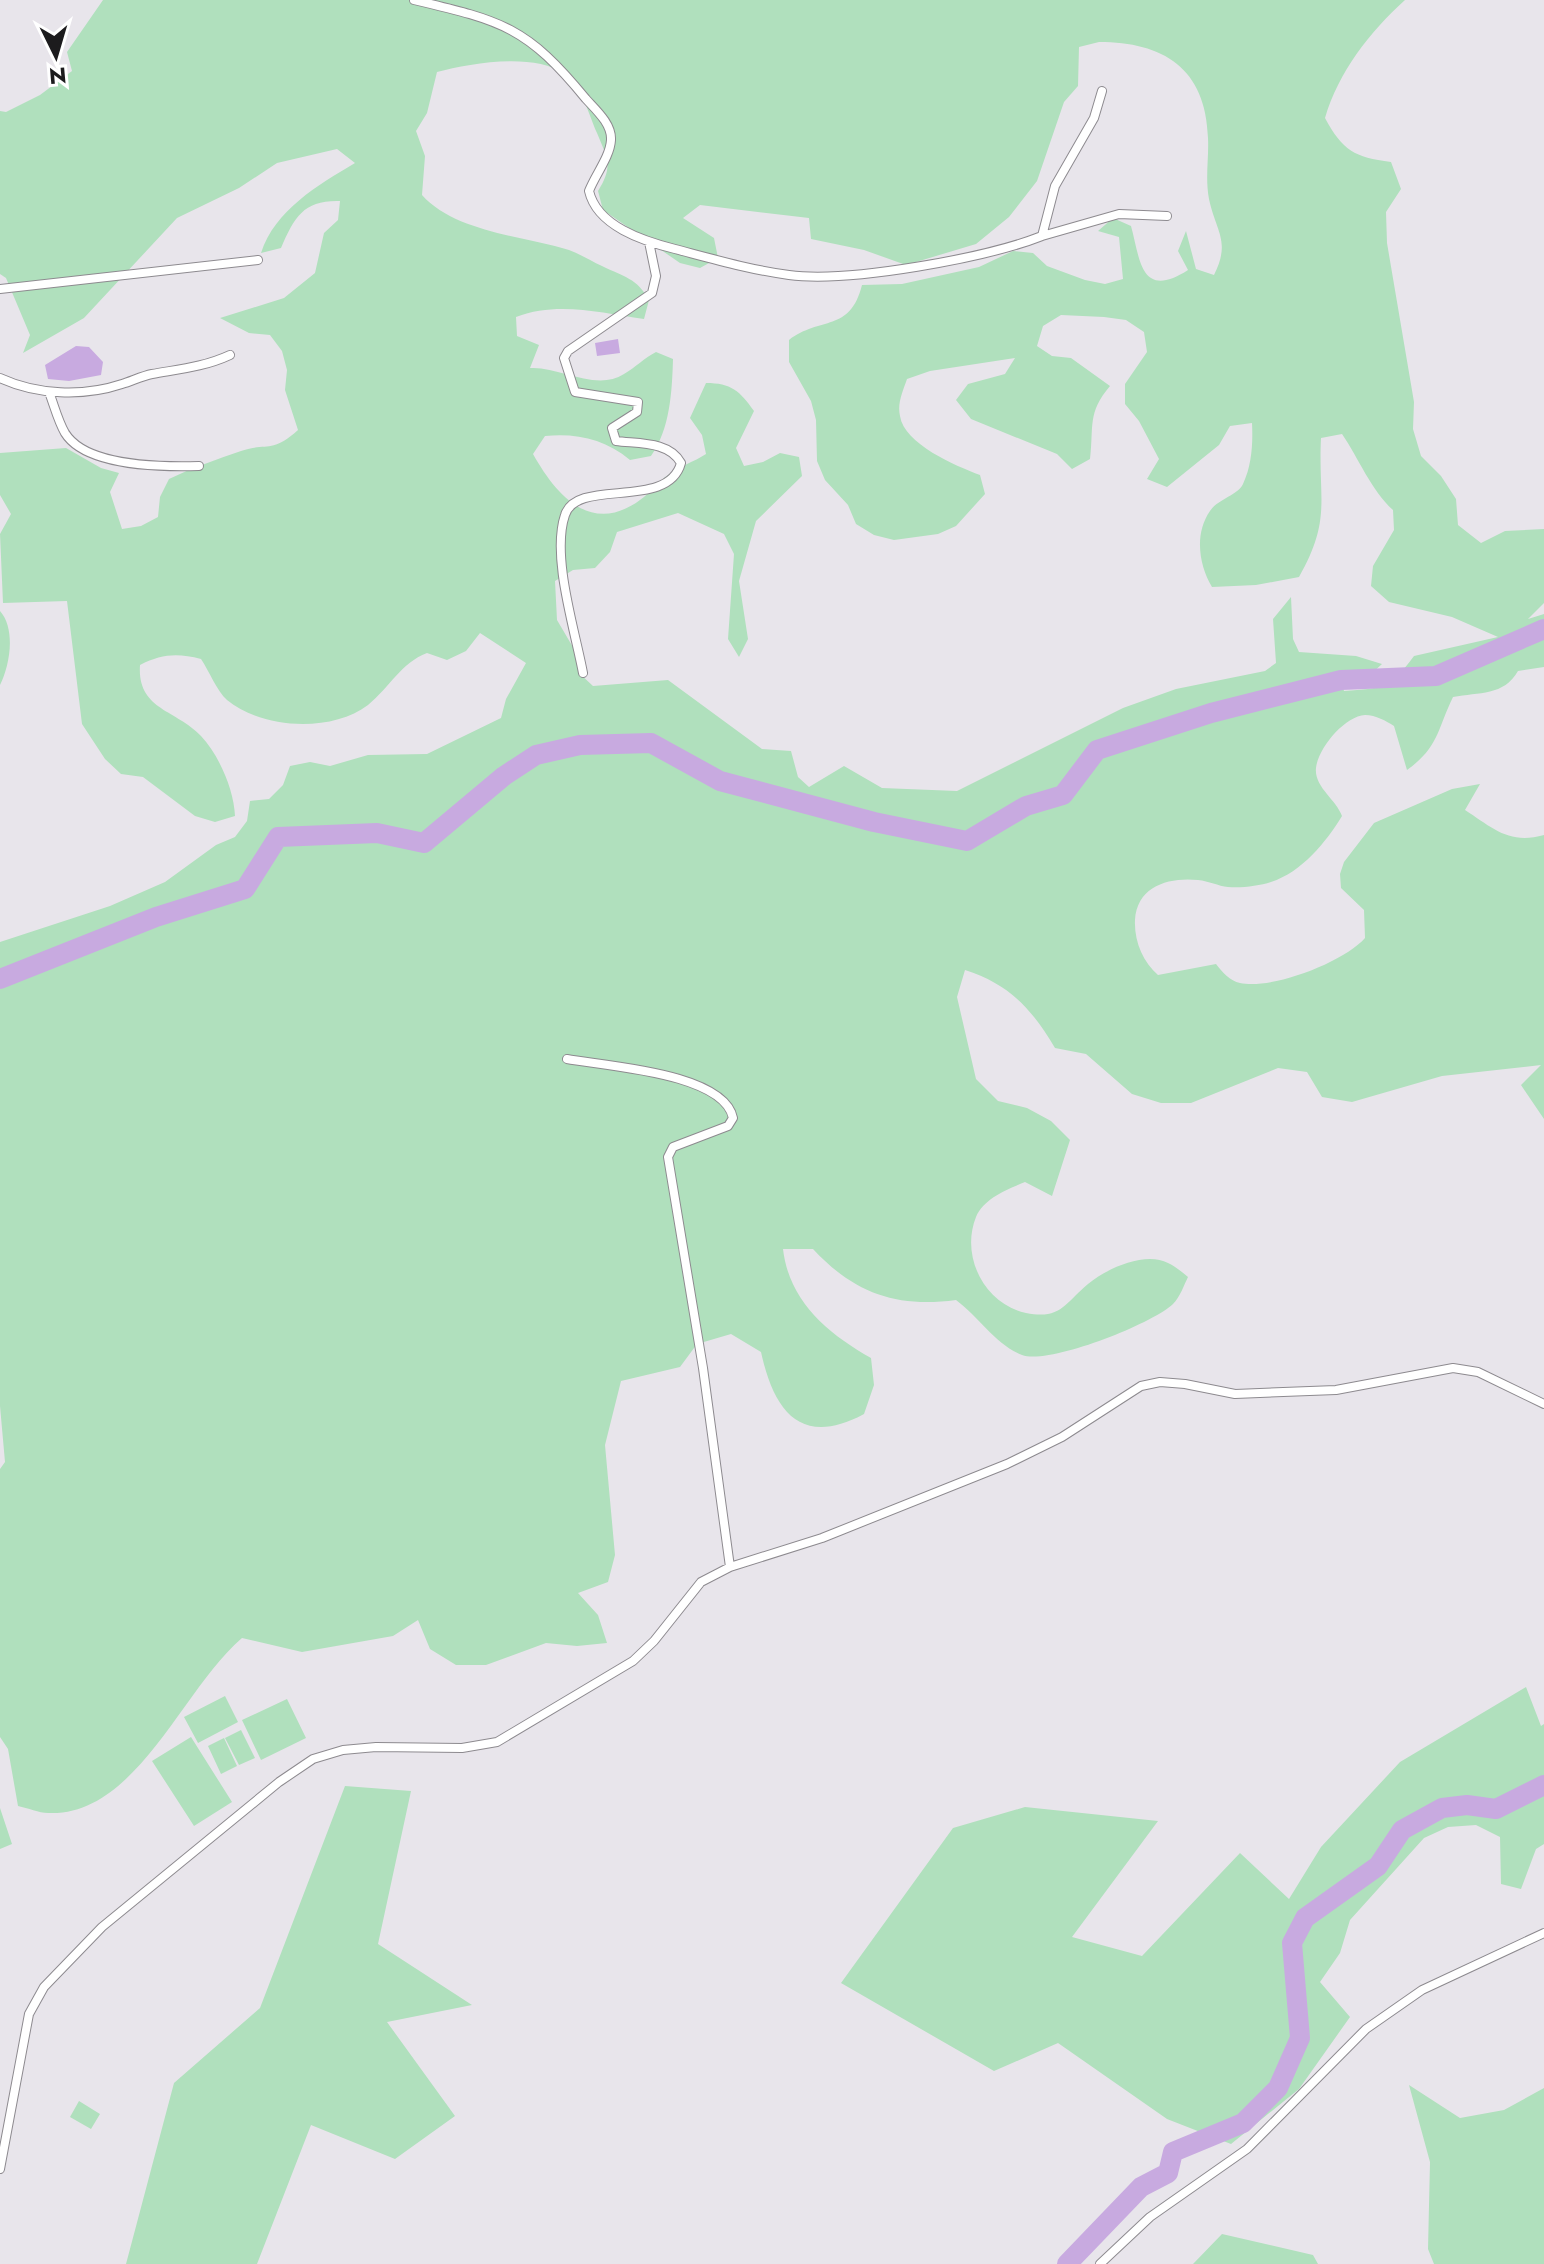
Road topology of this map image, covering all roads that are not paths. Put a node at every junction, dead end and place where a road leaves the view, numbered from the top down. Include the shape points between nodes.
1 (414, 0) edge
2 (1102, 91) dead end
3 (1167, 216) dead end
4 (1042, 236) junction
5 (649, 242) junction
6 (258, 260) dead end
7 (0, 289) edge
8 (230, 355) dead end
9 (0, 378) edge
10 (49, 392) junction
11 (199, 466) dead end
12 (583, 673) dead end
13 (567, 1059) dead end
14 (1544, 1404) edge
15 (730, 1567) junction
16 (1544, 1933) edge
17 (0, 2169) edge
18 (1100, 2264) edge

1 - 5 street via 492,20 550,55 609,127 607,156 589,191 593,206 607,220
2 - 4 street via 1094,118 1055,186
3 - 4 street via 1119,214
4 - 5 street via 948,260 791,276
5 - 12 street via 656,284 652,293 564,358 575,392 638,402 637,412 612,428 616,441 666,448 681,463 665,483 583,498 565,514 561,553
6 - 7 street
8 - 10 street via 209,365 101,389
9 - 10 street
10 - 11 street via 65,434 81,449 158,467
13 - 15 street via 687,1080 731,1106 728,1126 673,1147 668,1157
14 - 15 street via 1478,1372 1453,1368 1374,1386 1289,1393 1235,1394 1160,1382 1141,1386 1062,1437 1007,1464 822,1538
15 - 17 street via 701,1582 633,1661 497,1742 462,1748 365,1748 313,1759 102,1927 44,1987 29,2014
16 - 18 street via 1422,1990 1366,2029 1247,2149 1150,2217

